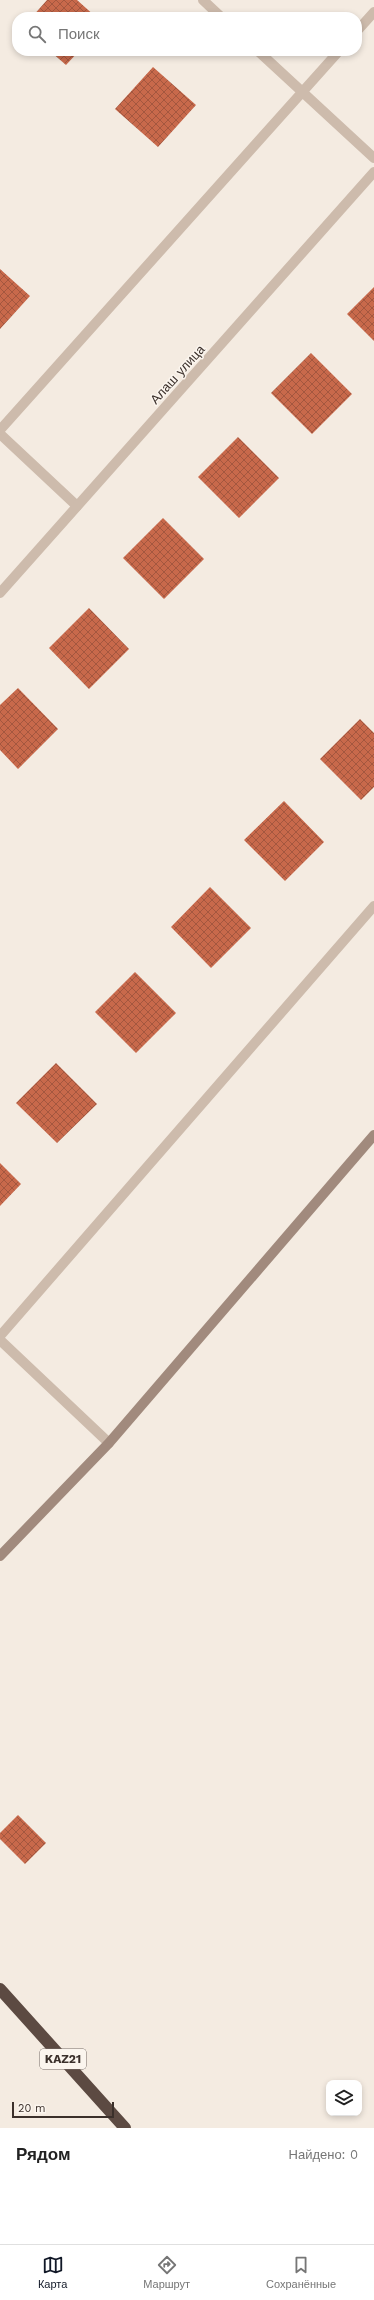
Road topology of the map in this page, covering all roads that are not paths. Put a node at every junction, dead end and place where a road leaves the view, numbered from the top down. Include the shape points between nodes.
1 (203, 0) edge
2 (216, 12) edge
3 (374, 12) edge
4 (362, 25) edge
5 (263, 56) edge
6 (335, 56) edge
7 (303, 92) junction
8 (374, 158) edge
9 (374, 172) edge
10 (0, 430) edge
11 (0, 434) edge
12 (78, 506) junction
13 (0, 593) edge
14 (374, 906) edge
15 (374, 1135) edge
16 (0, 1336) edge
17 (0, 1340) edge
18 (109, 1443) junction
19 (0, 1556) edge
20 (0, 1989) edge
21 (126, 2128) edge

1 - 2 street
3 - 4 street
5 - 7 street
6 - 7 street
7 - 8 street
7 - 10 street
9 - 12 street, Алаш улица
11 - 12 street
12 - 13 street, Алаш улица
14 - 16 street
15 - 18 street
17 - 18 street
18 - 19 street
20 - 21 highway, KAZ21

